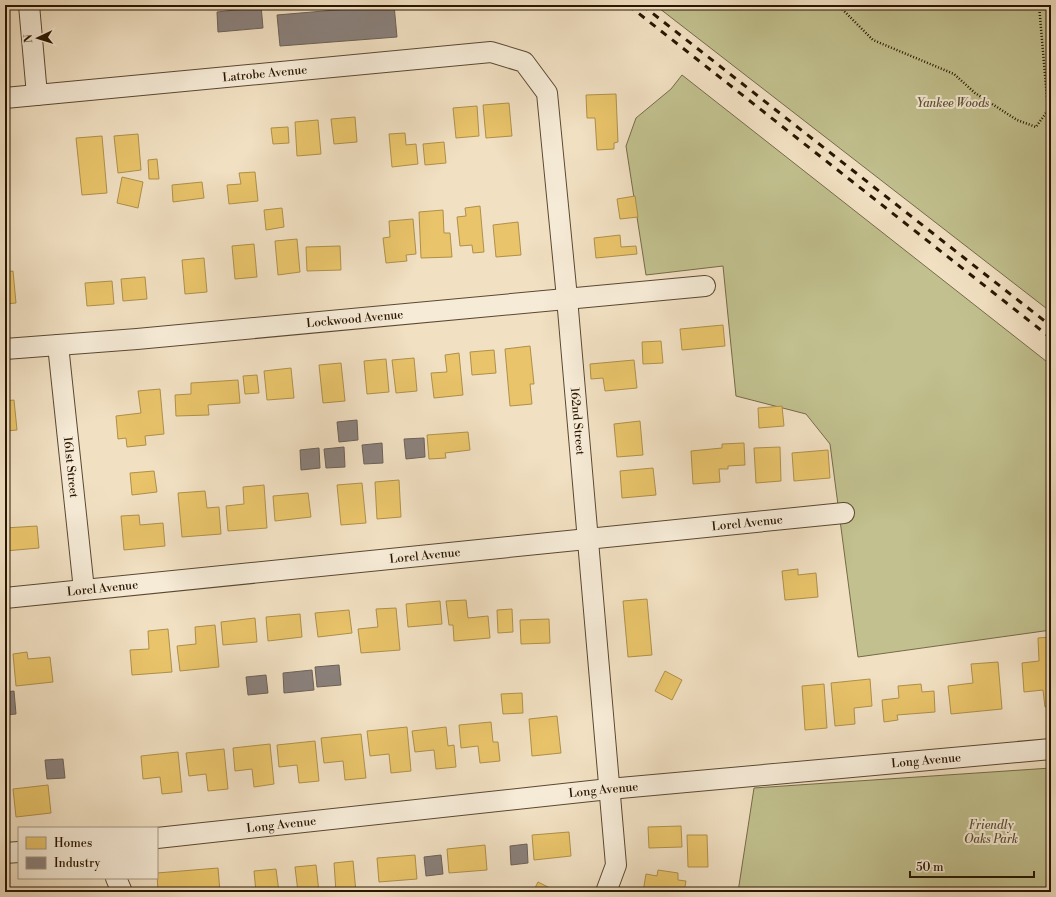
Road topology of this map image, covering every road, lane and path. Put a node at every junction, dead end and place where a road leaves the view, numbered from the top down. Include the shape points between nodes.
1 (29, 5) edge
2 (838, 5) edge
3 (1039, 5) edge
4 (524, 62) joint
5 (37, 95) junction
6 (5, 98) edge
7 (705, 286) dead end
8 (567, 298) junction
9 (58, 344) junction
10 (5, 350) edge
11 (844, 512) dead end
12 (588, 538) junction
13 (84, 590) junction
14 (5, 598) edge
15 (1051, 749) edge
16 (609, 789) junction
17 (158, 838) edge
18 (18, 852) edge
19 (5, 853) edge
20 (116, 879) edge
21 (122, 892) edge
22 (606, 892) edge

1 - 5 street
2 - 3 path via 873,40 954,74 975,93 1017,120 1036,127 1048,110
4 - 5 street, Latrobe Avenue via 491,52
4 - 8 street, 162nd Street via 547,93
5 - 6 street, Latrobe Avenue
7 - 8 street, Lockwood Avenue
8 - 9 street, Lockwood Avenue via 137,339
8 - 12 street, 162nd Street
9 - 10 street, Lockwood Avenue
9 - 13 street, 161st Street
11 - 12 street, Lorel Avenue
12 - 13 street, Lorel Avenue
12 - 16 street, 162nd Street
13 - 14 street, Lorel Avenue
15 - 16 street, Long Avenue
16 - 17 street, Long Avenue
16 - 22 street, 162nd Street via 616,865
18 - 19 street
20 - 21 street

